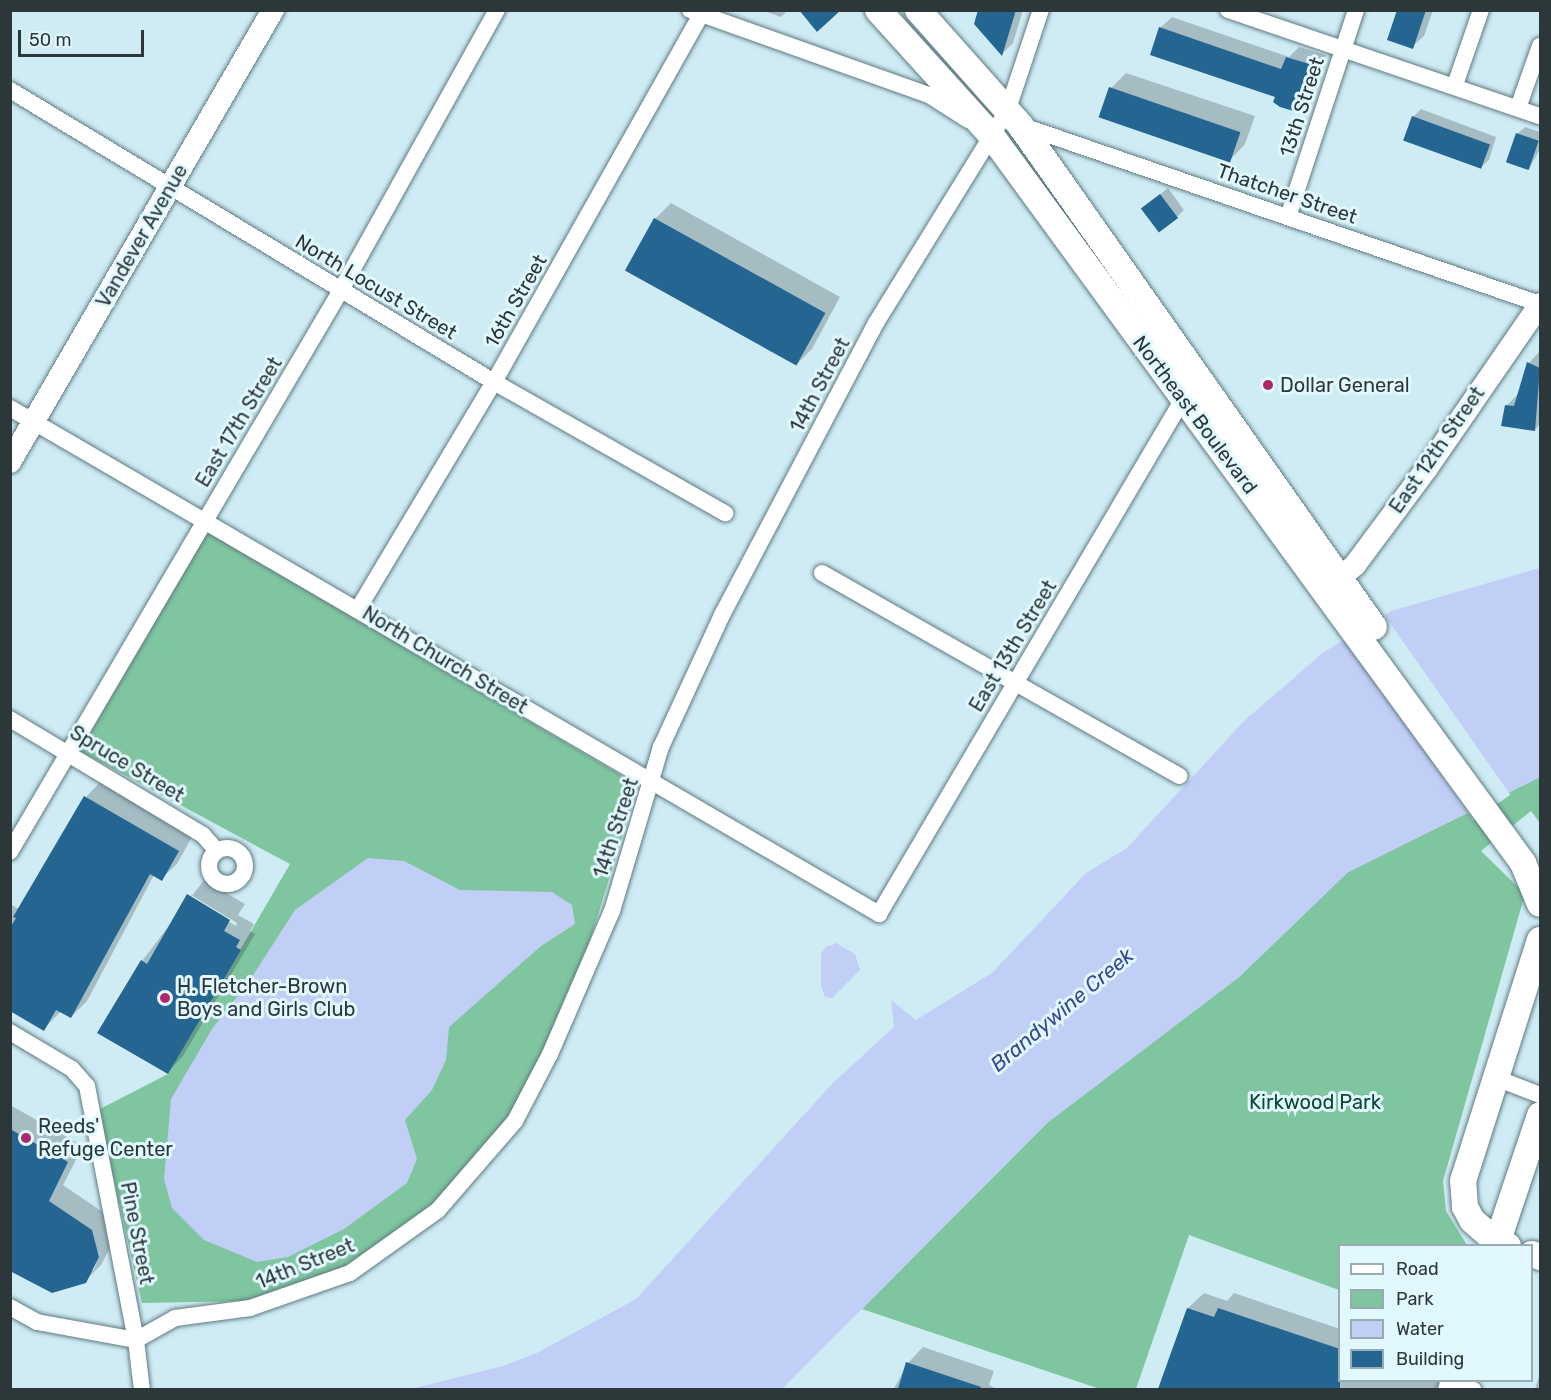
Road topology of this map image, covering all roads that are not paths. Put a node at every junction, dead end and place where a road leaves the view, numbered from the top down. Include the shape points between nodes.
1 (273, 10) edge
2 (497, 10) edge
3 (878, 10) edge
4 (918, 10) edge
5 (1041, 10) edge
6 (1228, 10) edge
7 (1356, 10) edge
8 (1481, 10) edge
9 (699, 12) edge
10 (1540, 46) edge
11 (1342, 50) junction
12 (1455, 85) junction
13 (10, 90) edge
14 (1518, 108) junction
15 (1540, 116) edge
16 (1014, 117) junction
17 (985, 145) junction
18 (169, 189) junction
19 (1288, 217) junction
20 (341, 290) junction
21 (1540, 304) edge
22 (494, 382) junction
23 (1183, 399) junction
24 (10, 408) edge
25 (34, 422) junction
26 (10, 462) edge
27 (725, 513) dead end
28 (205, 520) junction
29 (822, 573) dead end
30 (1335, 584) junction
31 (358, 609) junction
32 (1016, 682) junction
33 (10, 719) edge
34 (68, 752) junction
35 (1179, 776) dead end
36 (653, 783) junction
37 (1506, 825) junction
38 (217, 851) dead end
39 (10, 852) edge
40 (1540, 860) edge
41 (1540, 903) edge
42 (879, 914) joint
43 (1538, 951) edge
44 (10, 1032) edge
45 (1496, 1078) junction
46 (1540, 1095) edge
47 (1540, 1115) edge
48 (1500, 1244) edge
49 (10, 1307) edge
50 (136, 1340) junction
51 (141, 1382) edge

1 - 18 street, Vandever Avenue
2 - 20 street, East 17th Street
3 - 17 main road, Northeast Boulevard
4 - 16 main road, Northeast Boulevard
5 - 16 street, 14th Street
6 - 11 street
7 - 11 street, 13th Street
8 - 12 street
9 - 17 street via 929,94
9 - 22 street, 16th Street
10 - 14 street
11 - 12 street
11 - 19 street, 13th Street
12 - 14 street
13 - 18 street, North Locust Street
14 - 15 street
16 - 17 street, 14th Street
16 - 19 street, Thatcher Street
16 - 30 main road, Northeast Boulevard
17 - 23 main road, Northeast Boulevard
17 - 36 street, 14th Street via 876,323 722,615 661,747
18 - 20 street, North Locust Street
18 - 25 street, Vandever Avenue
19 - 21 street, Thatcher Street
20 - 22 street, North Locust Street
20 - 28 street, East 17th Street
21 - 30 street, East 12th Street via 1427,468
22 - 27 street, North Locust Street
22 - 31 street, 16th Street
23 - 30 main road, Northeast Boulevard
23 - 32 street, East 13th Street
24 - 25 street, North Church Street
25 - 26 street, Vandever Avenue
25 - 28 street, North Church Street
28 - 31 street, North Church Street
28 - 34 street, East 17th Street
29 - 32 street
30 - 37 main road, Northeast Boulevard
31 - 36 street, North Church Street
32 - 35 street
32 - 42 street, East 13th Street
33 - 34 street, Spruce Street
34 - 38 street, Spruce Street via 203,835
34 - 39 street, East 17th Street
36 - 42 street, North Church Street
36 - 50 street, 14th Street via 612,911 550,1054 515,1121 438,1210 351,1273 250,1308 175,1318
37 - 40 main road
37 - 41 main road
43 - 45 main road
44 - 50 street, Pine Street via 72,1069 87,1086
45 - 46 street
45 - 48 main road via 1462,1181 1465,1207 1472,1220
47 - 48 main road
49 - 50 street via 37,1322
50 - 51 street, Pine Street

